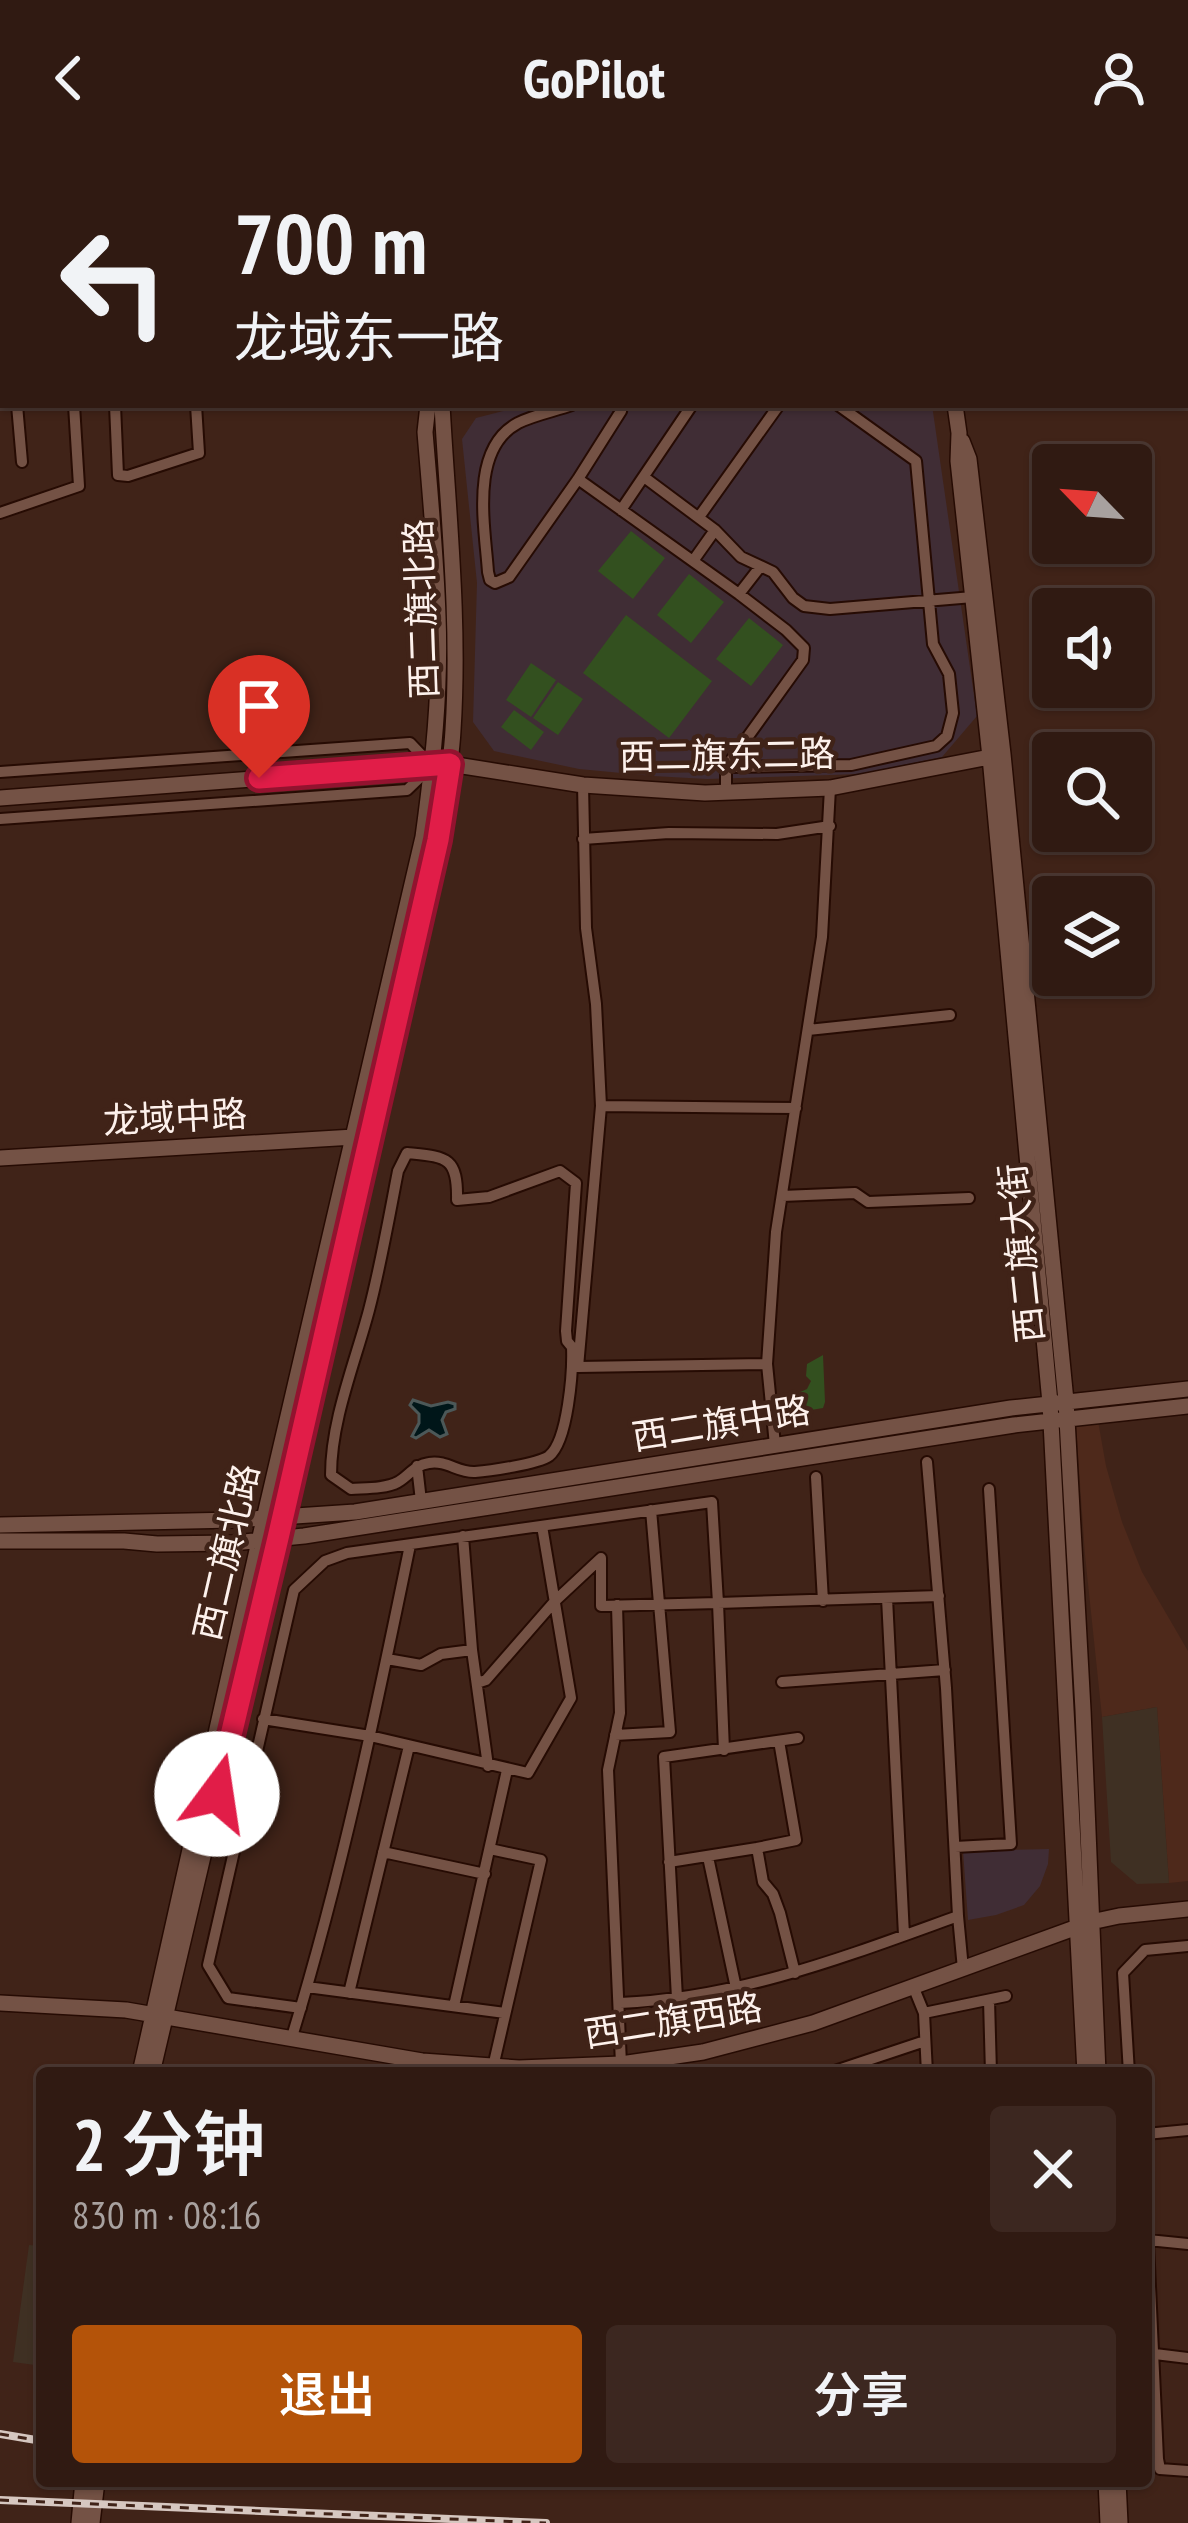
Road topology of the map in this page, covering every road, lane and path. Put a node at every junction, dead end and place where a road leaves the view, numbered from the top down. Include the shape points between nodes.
1 (17, 408) edge
2 (74, 408) edge
3 (116, 408) edge
4 (196, 408) edge
5 (436, 408) edge
6 (437, 408) edge
7 (563, 408) edge
8 (618, 408) edge
9 (690, 408) edge
10 (777, 408) edge
11 (842, 408) edge
12 (955, 408) edge
13 (959, 433) junction
14 (22, 462) dead end
15 (644, 477) junction
16 (578, 479) junction
17 (622, 510) junction
18 (0, 513) edge
19 (699, 517) junction
20 (715, 530) junction
21 (693, 561) junction
22 (760, 567) junction
23 (739, 595) junction
24 (973, 598) junction
25 (930, 602) junction
26 (804, 606) junction
27 (786, 630) junction
28 (997, 755) junction
29 (450, 764) junction
30 (432, 766) junction
31 (726, 767) junction
32 (0, 772) edge
33 (583, 785) junction
34 (830, 788) junction
35 (726, 793) junction
36 (0, 798) edge
37 (0, 819) edge
38 (830, 826) junction
39 (583, 839) junction
40 (950, 1016) dead end
41 (808, 1030) junction
42 (601, 1106) junction
43 (796, 1108) junction
44 (354, 1137) junction
45 (0, 1157) edge
46 (782, 1196) junction
47 (969, 1198) dead end
48 (767, 1364) junction
49 (1188, 1389) edge
50 (1188, 1406) edge
51 (1058, 1411) junction
52 (775, 1445) junction
53 (927, 1462) dead end
54 (418, 1466) junction
55 (816, 1477) dead end
56 (989, 1489) dead end
57 (422, 1501) junction
58 (651, 1510) junction
59 (282, 1517) junction
60 (264, 1519) junction
61 (0, 1526) edge
62 (542, 1526) junction
63 (464, 1536) junction
64 (278, 1538) junction
65 (0, 1541) edge
66 (259, 1541) junction
67 (410, 1545) junction
68 (938, 1596) junction
69 (887, 1598) junction
70 (555, 1601) junction
71 (824, 1601) junction
72 (718, 1603) junction
73 (617, 1605) junction
74 (658, 1605) junction
75 (472, 1650) junction
76 (387, 1659) junction
77 (945, 1670) junction
78 (891, 1673) junction
79 (782, 1682) dead end
80 (477, 1683) junction
81 (262, 1719) junction
82 (615, 1735) junction
83 (370, 1736) junction
84 (798, 1738) dead end
85 (779, 1741) junction
86 (409, 1746) junction
87 (724, 1750) junction
88 (488, 1766) junction
89 (507, 1770) junction
90 (955, 1847) junction
91 (758, 1848) junction
92 (490, 1849) junction
93 (383, 1852) junction
94 (708, 1857) junction
95 (669, 1862) junction
96 (484, 1874) junction
97 (1188, 1910) edge
98 (958, 1916) junction
99 (1084, 1924) junction
100 (904, 1935) junction
101 (1188, 1946) edge
102 (963, 1969) junction
103 (795, 1973) junction
104 (913, 1986) junction
105 (307, 1988) junction
106 (736, 1988) junction
107 (349, 1993) junction
108 (1006, 1996) dead end
109 (676, 1998) junction
110 (989, 2000) junction
111 (0, 2003) edge
112 (620, 2003) junction
113 (454, 2006) junction
114 (301, 2008) junction
115 (505, 2013) junction
116 (924, 2013) junction
117 (158, 2015) junction
118 (291, 2040) junction
119 (925, 2041) junction
120 (621, 2064) junction
121 (142, 2067) edge
122 (153, 2067) edge
123 (493, 2067) joint
124 (565, 2067) edge
125 (847, 2067) edge
126 (926, 2067) edge
127 (991, 2067) edge
128 (1085, 2067) edge
129 (1097, 2067) edge
130 (1129, 2067) edge
131 (1188, 2130) edge
132 (1152, 2133) edge
133 (1152, 2240) edge
134 (1188, 2244) edge
135 (1152, 2305) edge
136 (1155, 2354) junction
137 (1188, 2358) edge
138 (1188, 2471) edge
139 (82, 2487) edge
140 (96, 2487) edge
141 (1106, 2487) edge
142 (1118, 2487) edge
143 (79, 2523) edge
144 (92, 2523) edge
145 (1108, 2523) edge
146 (1120, 2523) edge

1 - 14 street
2 - 18 street via 79,486
3 - 4 street via 118,475 128,476 200,453
5 - 30 main road, 西二旗北路 via 425,432 438,618
6 - 29 main road, 西二旗北路 via 454,616
7 - 16 street via 504,433 483,474 490,580 509,577
8 - 16 street
9 - 15 street
10 - 19 street
11 - 25 street via 916,461
12 - 13 main road, 西二旗大街
13 - 24 main road, 西二旗大街
13 - 28 main road, 西二旗大街 via 969,459
15 - 17 street
15 - 19 street
16 - 17 street
17 - 21 street
19 - 20 street
20 - 21 street
20 - 22 street
21 - 23 street
22 - 23 street
22 - 26 street
23 - 27 street
24 - 25 street
24 - 28 main road, 西二旗大街
25 - 26 street
25 - 31 street via 953,713 942,743 851,764
26 - 27 street
27 - 31 street via 804,657
28 - 34 main road, 西二旗东二路
28 - 51 main road, 西二旗大街
29 - 30 main road, 西二旗东二路
29 - 33 main road, 西二旗东二路
29 - 59 main road, 西二旗北路
30 - 32 street via 410,743
30 - 36 main road, 西二旗东二路
30 - 37 street via 406,790
30 - 44 main road, 西二旗北路
31 - 35 street
33 - 35 main road, 西二旗东二路
33 - 39 street
34 - 35 main road, 西二旗东二路
34 - 38 street
38 - 39 street
38 - 41 street
39 - 42 street
40 - 41 street
41 - 43 street
42 - 43 street
42 - 48 street via 578,1367
43 - 46 street
44 - 45 main road, 龙域中路
44 - 60 main road, 西二旗北路
46 - 47 street
46 - 48 street
48 - 52 street
49 - 51 main road, 西二旗中路
50 - 51 main road, 西二旗中路
51 - 52 main road, 西二旗中路
51 - 64 main road, 西二旗中路
51 - 99 main road, 西二旗大街 via 1084,1710
52 - 57 main road, 西二旗中路
53 - 68 street
54 - 54 street via 378,1487 351,1489 331,1475 401,1159 407,1153 449,1162 458,1200 560,1171 576,1189 566,1331 572,1364 559,1442 545,1459 470,1473 449,1463
54 - 57 street
55 - 71 street
56 - 90 street via 1011,1844
57 - 59 main road, 西二旗中路
58 - 62 street
58 - 72 street via 712,1502
58 - 74 street
59 - 60 main road, 西二旗中路
59 - 64 main road, 西二旗北路
60 - 61 main road, 西二旗中路
60 - 66 main road, 西二旗北路
62 - 63 street
62 - 70 street
63 - 67 street
63 - 75 street
64 - 66 main road, 西二旗中路
64 - 117 main road, 西二旗北路
65 - 66 main road, 西二旗中路
66 - 117 main road, 西二旗北路
67 - 76 street
67 - 81 street via 331,1558 294,1589
68 - 69 street
68 - 77 street
69 - 71 street
69 - 78 street
70 - 73 street via 601,1558 601,1606
70 - 80 street
70 - 89 street via 572,1698 528,1773
71 - 72 street
72 - 74 street
72 - 87 street
73 - 74 street
73 - 82 street
74 - 82 street via 670,1732
75 - 76 street via 421,1665
75 - 80 street
76 - 83 street
77 - 78 street
77 - 90 street
78 - 79 street
78 - 100 street
80 - 88 street
81 - 83 street
81 - 114 street via 208,1965 228,1998
82 - 112 street via 608,1770
83 - 86 street
83 - 105 street
84 - 85 street
85 - 87 street
85 - 91 street via 796,1840
86 - 88 street
86 - 93 street
87 - 95 street via 664,1756
88 - 89 street
89 - 92 street
90 - 98 street
91 - 94 street
91 - 103 street
92 - 96 street
92 - 115 street via 541,1860
93 - 96 street
93 - 107 street
94 - 95 street
94 - 106 street
95 - 109 street
96 - 113 street
97 - 99 main road, 西二旗西路
98 - 100 street
98 - 102 street
99 - 102 main road, 西二旗西路
99 - 128 main road, 西二旗大街
99 - 129 main road, 西二旗大街
100 - 103 street
101 - 130 street via 1145,1950 1123,1972
102 - 104 main road, 西二旗西路
103 - 106 street
104 - 116 street
104 - 120 main road, 西二旗西路 via 750,2042
105 - 107 street
105 - 114 street
106 - 109 street
107 - 113 street
108 - 110 street
109 - 112 street
110 - 116 street
110 - 127 street
111 - 117 main road, 西二旗西路
112 - 120 street
113 - 115 street
114 - 118 street
115 - 123 street
116 - 119 street
117 - 118 main road, 西二旗西路
117 - 121 main road, 西二旗北路
117 - 122 main road, 西二旗北路
118 - 123 main road, 西二旗西路
119 - 125 street
119 - 126 street
120 - 124 main road, 西二旗西路
131 - 132 street
133 - 134 street
135 - 136 street
136 - 137 street
136 - 138 street via 1160,2469
139 - 143 main road
140 - 144 main road
141 - 145 main road
142 - 146 main road

